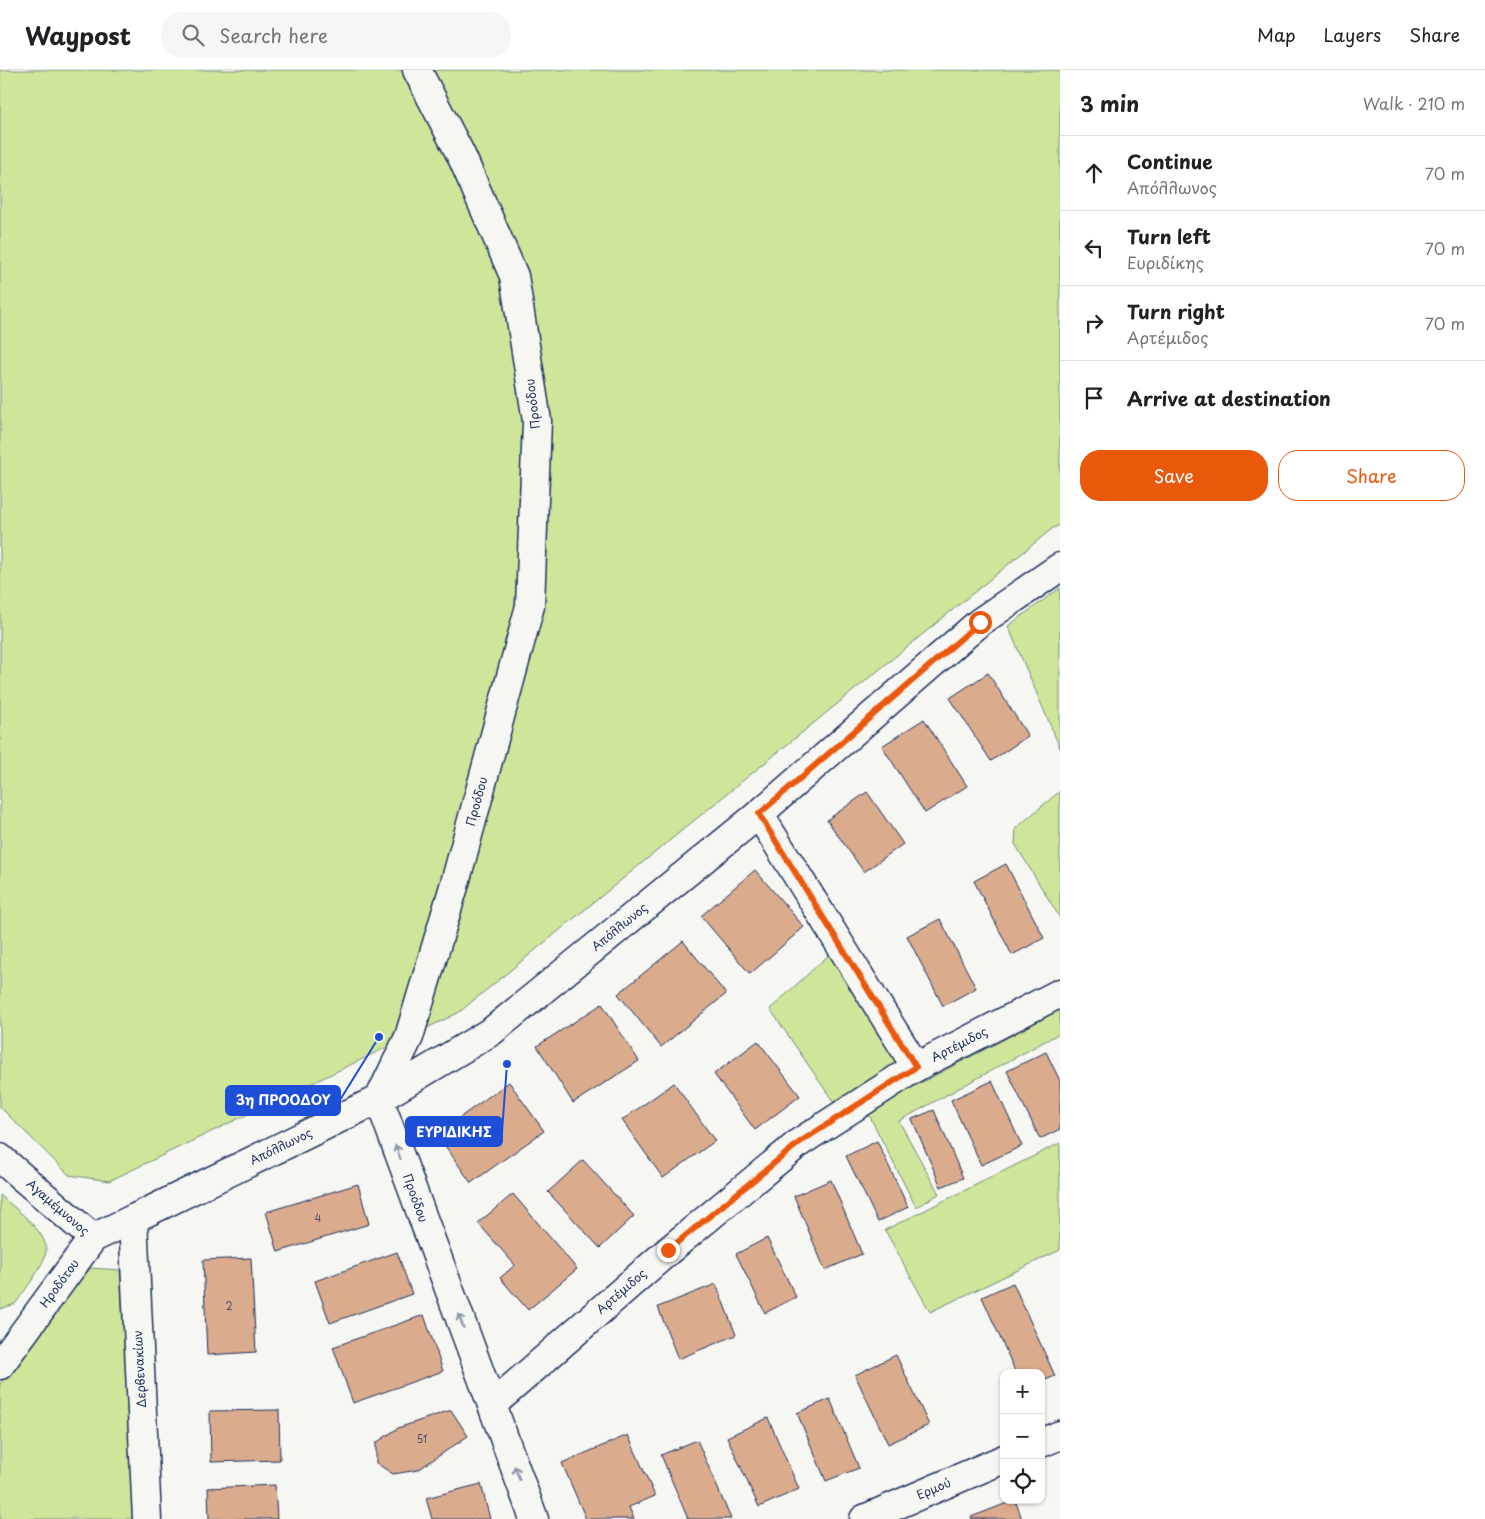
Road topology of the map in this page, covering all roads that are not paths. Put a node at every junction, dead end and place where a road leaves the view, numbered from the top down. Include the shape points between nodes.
1 (417, 70) edge
2 (1060, 567) edge
3 (759, 814) junction
4 (1060, 993) edge
5 (916, 1067) junction
6 (378, 1099) junction
7 (0, 1158) edge
8 (133, 1219) junction
9 (92, 1238) junction
10 (0, 1364) edge
11 (492, 1405) junction
12 (1060, 1435) edge
13 (1045, 1441) edge
14 (1000, 1461) edge
15 (147, 1519) edge
16 (534, 1519) edge
17 (864, 1519) edge

1 - 6 street, Προόδου via 461,155 514,276 537,421 531,596 455,883 414,1019
2 - 3 street, Απόλλωνος via 980,622
3 - 5 street
3 - 6 street, Απόλλωνος via 492,1031
4 - 5 street, Αρτέμιδος
5 - 11 street, Αρτέμιδος via 800,1142 668,1250
6 - 8 street, Απόλλωνος
11 -> 6 street, Προόδου
7 - 9 street, Αγαμέμνονος
8 - 9 street, Ηροδότου
8 - 15 street, Δερβενακίων
9 - 10 street, Ηροδότου
16 -> 11 street, Προόδου
12 - 13 street
14 - 17 street, Ερμού

